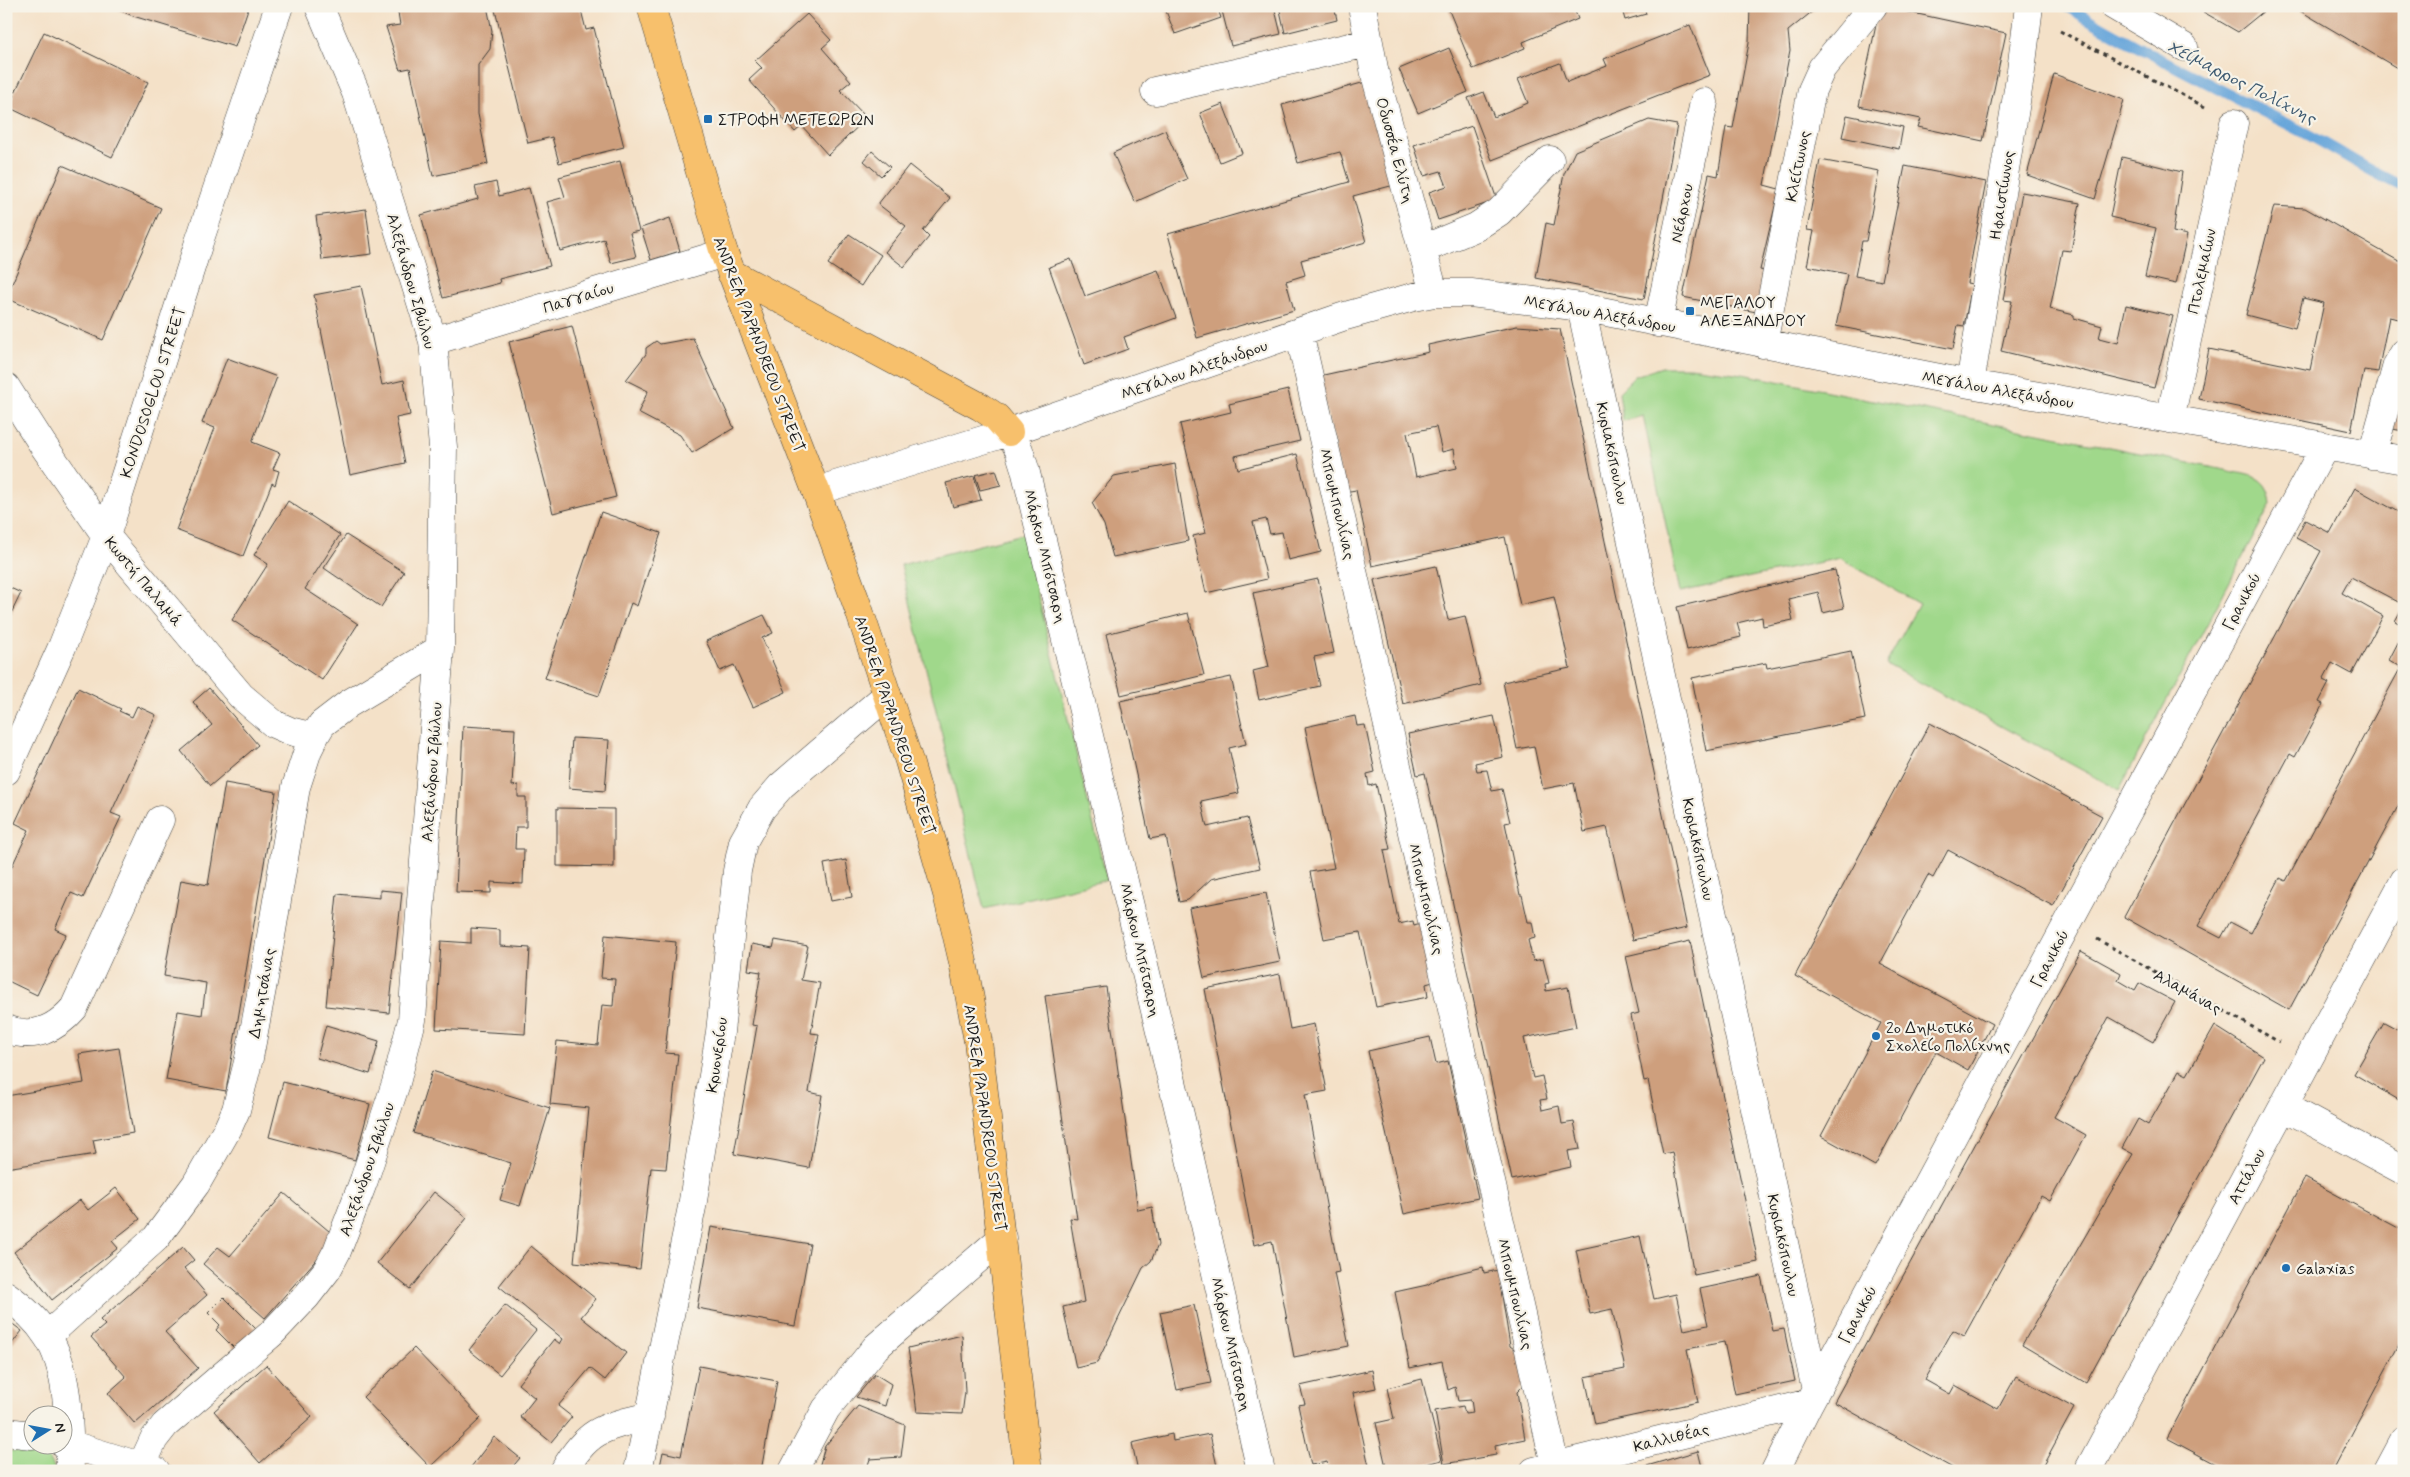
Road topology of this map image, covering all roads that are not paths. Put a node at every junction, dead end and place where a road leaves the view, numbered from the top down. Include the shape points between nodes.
1 (279, 6) edge
2 (319, 6) edge
3 (651, 6) edge
4 (1362, 6) edge
5 (1873, 6) edge
6 (2114, 6) edge
7 (2022, 9) edge
8 (1368, 43) junction
9 (2184, 47) dead end
10 (1155, 91) dead end
11 (1704, 102) dead end
12 (2234, 123) road end
13 (1550, 160) dead end
14 (1423, 249) junction
15 (728, 263) junction
16 (1434, 293) junction
17 (1581, 307) junction
18 (1658, 323) junction
19 (1299, 332) junction
20 (433, 341) junction
21 (1763, 344) junction
22 (2404, 353) edge
23 (1970, 384) junction
24 (6, 387) edge
25 (2170, 419) junction
26 (1009, 432) junction
27 (2325, 446) junction
28 (2372, 455) junction
29 (2404, 460) edge
30 (816, 491) junction
31 (106, 536) junction
32 (440, 649) junction
33 (887, 695) junction
34 (316, 734) junction
35 (6, 771) edge
36 (160, 820) dead end
37 (2404, 881) edge
38 (6, 1029) edge
39 (2283, 1106) junction
40 (2404, 1171) edge
41 (1002, 1238) junction
42 (6, 1295) edge
43 (47, 1336) junction
44 (1812, 1397) junction
45 (64, 1404) edge
46 (650, 1416) junction
47 (6, 1432) edge
48 (22, 1434) edge
49 (2404, 1441) edge
50 (72, 1445) edge
51 (68, 1454) edge
52 (1544, 1468) edge
53 (149, 1469) edge
54 (1779, 1470) edge
55 (70, 1471) edge
56 (564, 1471) edge
57 (638, 1471) edge
58 (793, 1471) edge
59 (1028, 1471) edge
60 (1261, 1471) edge
61 (2088, 1471) edge
62 (2388, 1471) edge

1 - 31 street, KONDOSOGLOU STREET via 196,252
2 - 20 street, Αλεξάνδρου Σβώλου via 356,93
3 - 15 main road, ANDREA PAPANDREOU STREET
4 - 8 street, Οδυσσέα Ελύτη
5 - 21 street, Κλείτωνος via 1822,68 1812,90
6 - 9 street
7 - 23 street, Ηφαιστίωνος via 2022,71
8 - 10 street
8 - 14 street, Οδυσσέα Ελύτη
11 - 18 street, Νεάρχου
12 - 25 street, Πτολεμαίων
13 - 14 street via 1500,212 1476,227
14 - 16 street, Οδυσσέα Ελύτη
15 - 20 street, Παγγαίου
15 - 26 main road via 804,310 982,407
15 - 30 main road, ANDREA PAPANDREOU STREET
16 - 17 street, Μεγάλου Αλεξάνδρου via 1471,293
16 - 19 street, Μεγάλου Αλεξάνδρου
17 - 18 street, Μεγάλου Αλεξάνδρου
17 - 44 street, Κυριακόπουλου
18 - 21 street, Μεγάλου Αλεξάνδρου
19 - 26 street, Μεγάλου Αλεξάνδρου
19 - 52 street, Μπουμπουλίνας
20 - 32 street, Αλεξάνδρου Σβώλου via 443,448
21 - 23 street, Μεγάλου Αλεξάνδρου
22 - 28 street via 2397,365
23 - 25 street, Μεγάλου Αλεξάνδρου
24 - 31 street, Κωστή Παλαμά
25 - 27 street, Μεγάλου Αλεξάνδρου
26 - 30 street, Μεγάλου Αλεξάνδρου
26 - 60 street, Μάρκου Μπότσαρη via 1025,469
27 - 28 street, Μεγάλου Αλεξάνδρου
27 - 44 street, Γρανικού
28 - 29 street, Μεγάλου Αλεξάνδρου
30 - 33 main road, ANDREA PAPANDREOU STREET
31 - 34 street, Κωστή Παλαμά via 241,696 274,724 290,731
31 - 35 street, KONDOSOGLOU STREET via 62,648
32 - 34 street, Δημητσάνας via 348,704 322,724
32 - 53 street, Αλεξάνδρου Σβώλου via 412,1020 383,1125 351,1216 337,1251 314,1287 286,1320 244,1359 165,1425 154,1439
33 - 41 main road, ANDREA PAPANDREOU STREET via 933,839 963,962 978,1040
33 - 46 street, Κρυονερίου via 781,786 762,808 743,842 720,1032 692,1207
34 - 43 street, Δημητσάνας via 296,787 246,1074 228,1128 191,1192 156,1238
36 - 38 street via 74,1008 50,1029 33,1033
37 - 39 street, Αττάλου
39 - 40 street
39 - 61 street, Αττάλου
41 - 58 street via 876,1347 826,1409
41 - 59 main road, ANDREA PAPANDREOU STREET
42 - 43 street
43 - 45 street via 55,1351 63,1382
44 - 52 street, Καλλιθέας
44 - 54 street, Γρανικού
46 - 56 street via 616,1424 587,1437
46 - 57 street, Κρυονερίου
47 - 48 street
49 - 62 street
50 - 53 street
51 - 55 street

